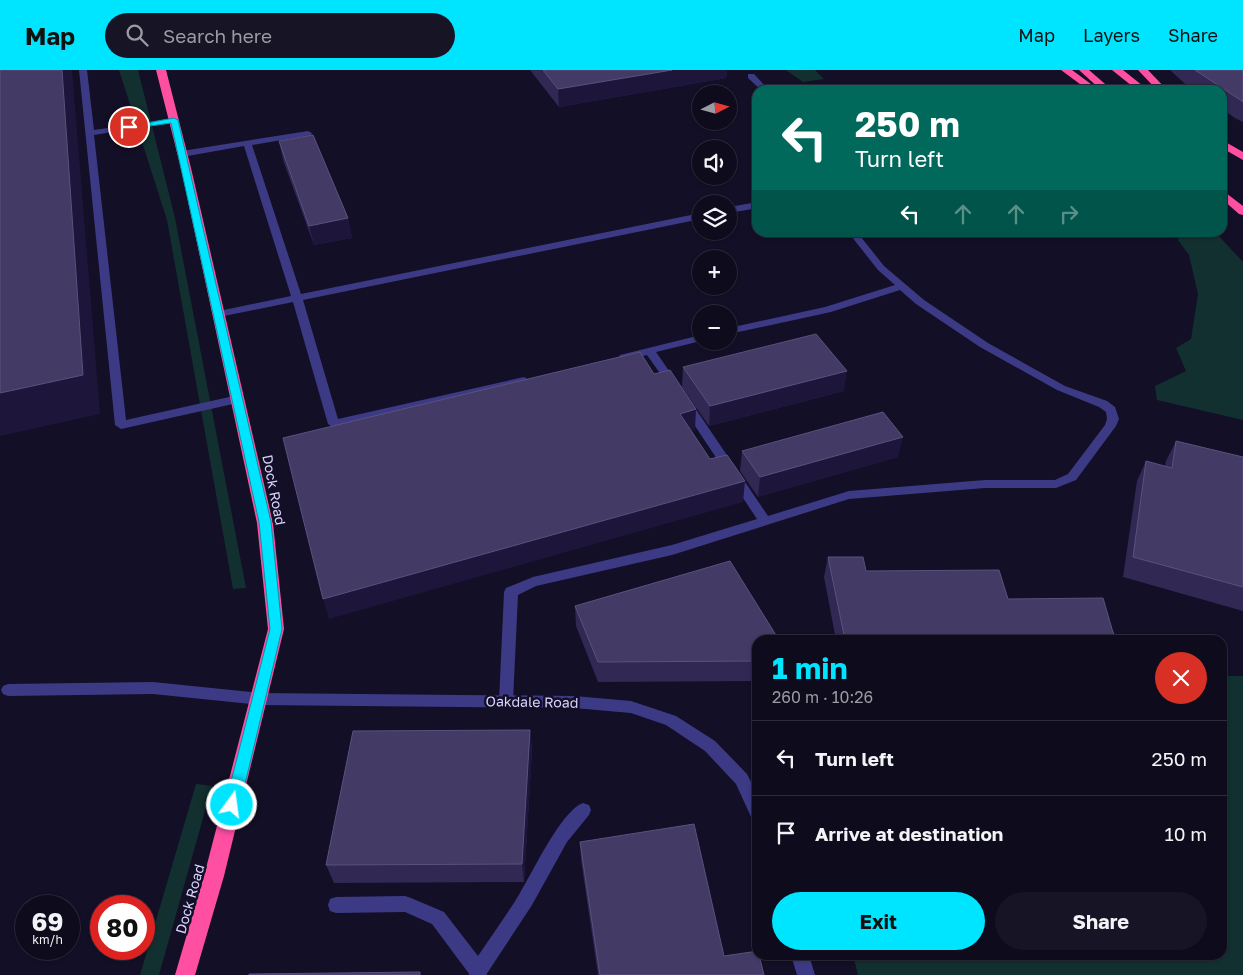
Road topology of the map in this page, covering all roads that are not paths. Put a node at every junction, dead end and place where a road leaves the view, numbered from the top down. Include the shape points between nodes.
1 (83, 70) edge
2 (161, 70) edge
3 (1066, 70) edge
4 (1084, 70) edge
5 (1117, 70) edge
6 (1143, 70) edge
7 (751, 76) dead end
8 (760, 85) edge
9 (1087, 85) edge
10 (1101, 85) edge
11 (1136, 85) edge
12 (1157, 85) edge
13 (174, 120) junction
14 (90, 133) junction
15 (308, 134) edge
16 (247, 144) junction
17 (1227, 146) edge
18 (182, 154) junction
19 (1243, 157) edge
20 (1227, 198) edge
21 (752, 205) edge
22 (737, 208) edge
23 (1243, 212) edge
24 (692, 218) edge
25 (856, 237) edge
26 (902, 286) junction
27 (297, 298) junction
28 (219, 314) junction
29 (737, 329) edge
30 (692, 340) edge
31 (650, 351) junction
32 (612, 360) edge
33 (536, 377) edge
34 (238, 399) junction
35 (766, 521) junction
36 (8, 690) dead end
37 (260, 699) junction
38 (506, 701) junction
39 (752, 801) edge
40 (584, 810) dead end
41 (336, 905) dead end
42 (802, 960) edge
43 (478, 973) edge
44 (185, 975) edge
45 (806, 975) edge

1 - 14 street
2 - 13 highway, Dock Road
3 - 9 highway
4 - 10 highway
5 - 11 highway
6 - 12 highway
7 - 8 street
13 - 14 street
13 - 18 highway, Dock Road
14 - 34 street via 121,424
15 - 16 street
16 - 18 street
16 - 27 street
17 - 19 highway
18 - 28 highway, Dock Road
20 - 23 highway
21 - 22 street
24 - 27 street
25 - 26 street via 881,268
26 - 29 street via 827,310
26 - 35 street via 984,345 1061,388 1103,404 1111,410 1113,419 1110,426 1072,477 1056,484 985,484 849,495
27 - 28 street
27 - 33 street via 334,424
28 - 34 highway, Dock Road
30 - 31 street
31 - 32 street
31 - 35 street
34 - 37 highway, Dock Road via 265,522 276,629
35 - 38 street via 672,550 533,582 511,592
36 - 37 street, Oakdale Road via 153,688
37 - 38 street, Oakdale Road
37 - 44 highway, Dock Road
38 - 39 street, Oakdale Road via 631,707 671,720 710,746 742,779
40 - 43 street via 561,838
41 - 43 street via 405,904 438,918
42 - 45 street

